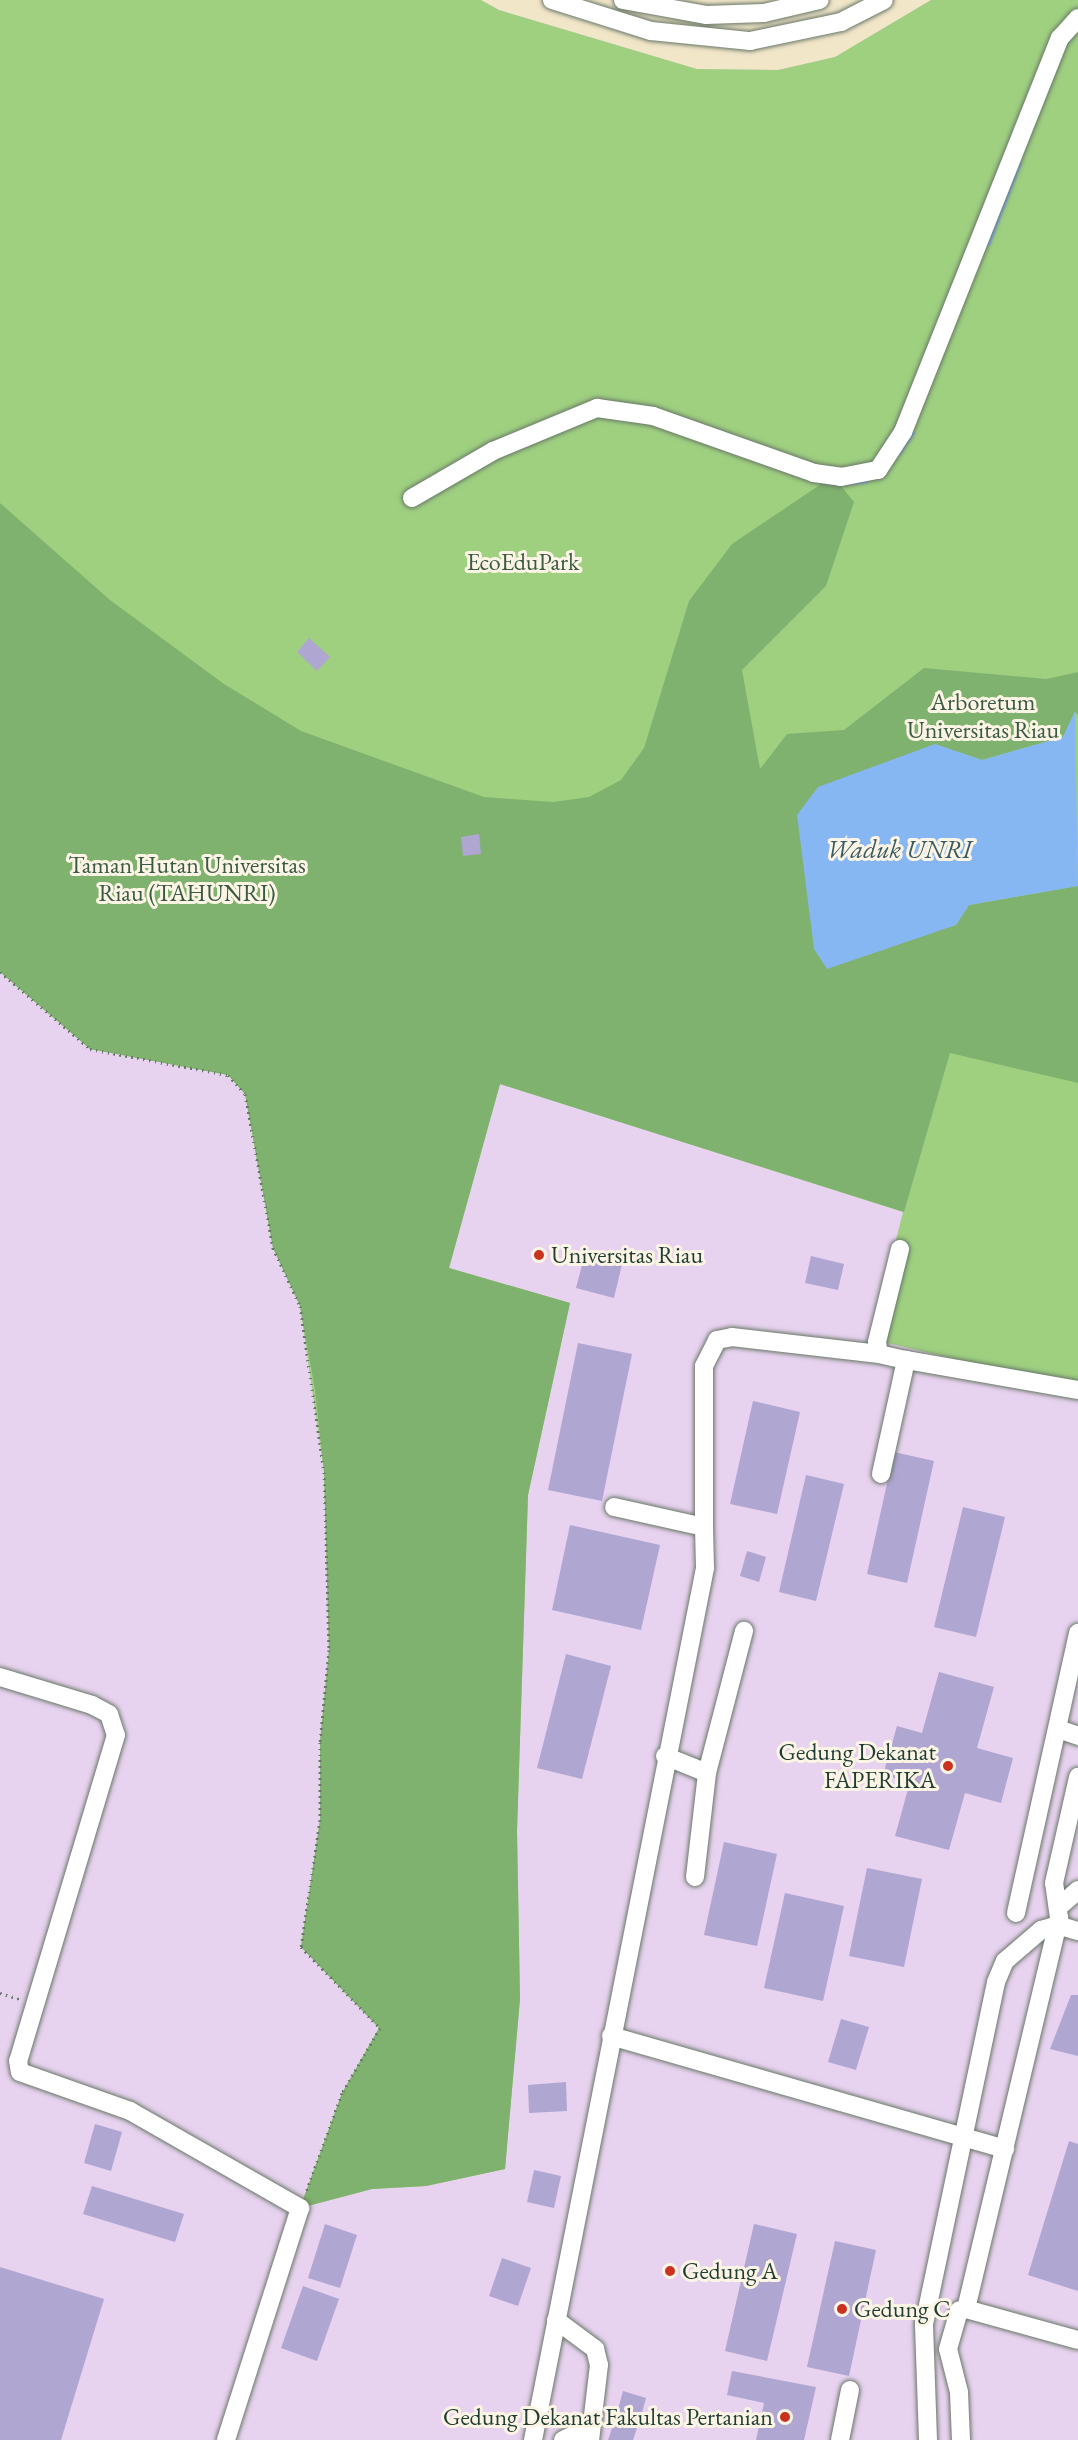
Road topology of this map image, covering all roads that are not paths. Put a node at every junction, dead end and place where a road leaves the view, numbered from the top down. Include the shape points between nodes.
1 (552, 0) edge
2 (623, 0) edge
3 (820, 0) edge
4 (884, 0) edge
5 (766, 7) edge
6 (1078, 18) edge
7 (411, 498) dead end
8 (900, 1249) dead end
9 (879, 1354) junction
10 (906, 1360) junction
11 (1078, 1390) edge
12 (881, 1474) dead end
13 (614, 1507) dead end
14 (704, 1527) junction
15 (744, 1631) dead end
16 (1078, 1633) edge
17 (0, 1677) edge
18 (1060, 1730) junction
19 (1078, 1736) edge
20 (665, 1756) junction
21 (707, 1773) junction
22 (1078, 1777) edge
23 (1043, 1808) junction
24 (1069, 1815) junction
25 (695, 1877) dead end
26 (1078, 1890) edge
27 (1061, 1905) junction
28 (1016, 1913) dead end
29 (1057, 1925) junction
30 (1078, 1931) edge
31 (611, 2036) junction
32 (963, 2137) junction
33 (1005, 2149) junction
34 (966, 2308) junction
35 (556, 2320) junction
36 (1078, 2340) edge
37 (950, 2368) junction
38 (850, 2390) dead end
39 (590, 2434) edge
40 (226, 2440) edge
41 (533, 2440) edge
42 (563, 2440) edge
43 (840, 2440) edge
44 (929, 2440) edge
45 (961, 2440) edge

1 - 4 street via 651,32 750,41 841,22
2 - 5 street via 706,15
3 - 5 street
6 - 7 street via 1060,38 903,432 878,470 841,477 814,473 653,416 597,408 534,431
8 - 9 street
9 - 10 street
9 - 14 street via 732,1337 717,1340 704,1366
10 - 11 street
10 - 12 street
13 - 14 street
14 - 20 street via 705,1568
15 - 21 street
16 - 18 street
17 - 40 street via 92,1705 109,1714 116,1735 18,2061 20,2072 130,2112 300,2208
18 - 19 street
18 - 23 street
20 - 21 street
20 - 31 street
21 - 25 street
22 - 24 street
23 - 24 street
23 - 28 street
24 - 27 street via 1054,1883
26 - 27 street
27 - 29 street
29 - 30 street
29 - 32 street via 1041,1930 1005,1961
29 - 33 street
31 - 32 street
31 - 35 street
32 - 33 street
32 - 44 street via 924,2324
33 - 34 street
34 - 36 street
34 - 37 street via 954,2325
35 - 39 street via 595,2349 599,2365
35 - 41 street
37 - 44 street
37 - 45 street via 959,2392
38 - 43 street
39 - 42 street

